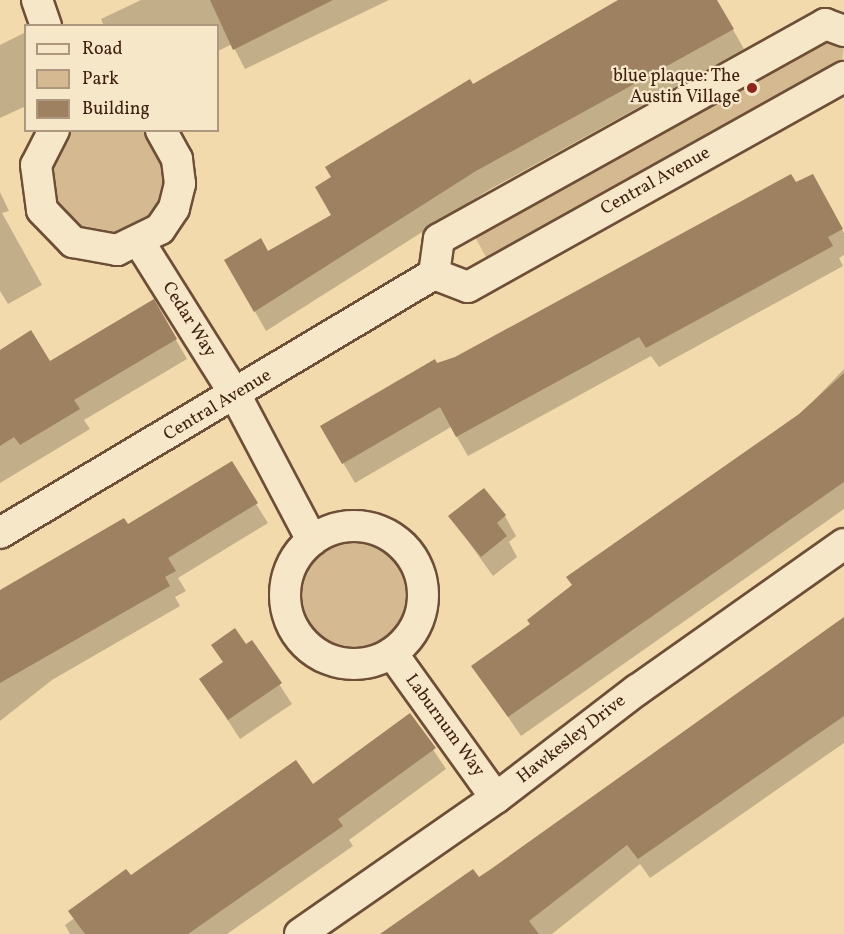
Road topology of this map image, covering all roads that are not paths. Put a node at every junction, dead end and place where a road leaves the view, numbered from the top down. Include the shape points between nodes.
1 (37, 0) edge
2 (45, 24) edge
3 (844, 31) edge
4 (844, 77) edge
5 (53, 132) edge
6 (161, 132) edge
7 (140, 243) junction
8 (434, 274) junction
9 (236, 396) junction
10 (0, 533) edge
11 (312, 540) junction
12 (844, 544) edge
13 (392, 653) junction
14 (496, 798) junction
15 (300, 934) edge

1 - 2 street
3 - 8 street via 825,24 439,239
4 - 8 street, Central Avenue via 468,287
5 - 7 street via 36,165 35,188 55,229 95,250
6 - 7 street via 177,159 180,184 160,229
7 - 9 street, Cedar Way
8 - 9 street, Central Avenue
9 - 10 street, Central Avenue
9 - 11 street
11 - 13 street via 286,579 288,614 304,645 347,664 370,663
11 - 13 street via 353,525 375,529 410,555 423,597 409,639
12 - 14 street, Hawkesley Drive via 637,690
13 - 14 street, Laburnum Way
14 - 15 street, Hawkesley Drive

